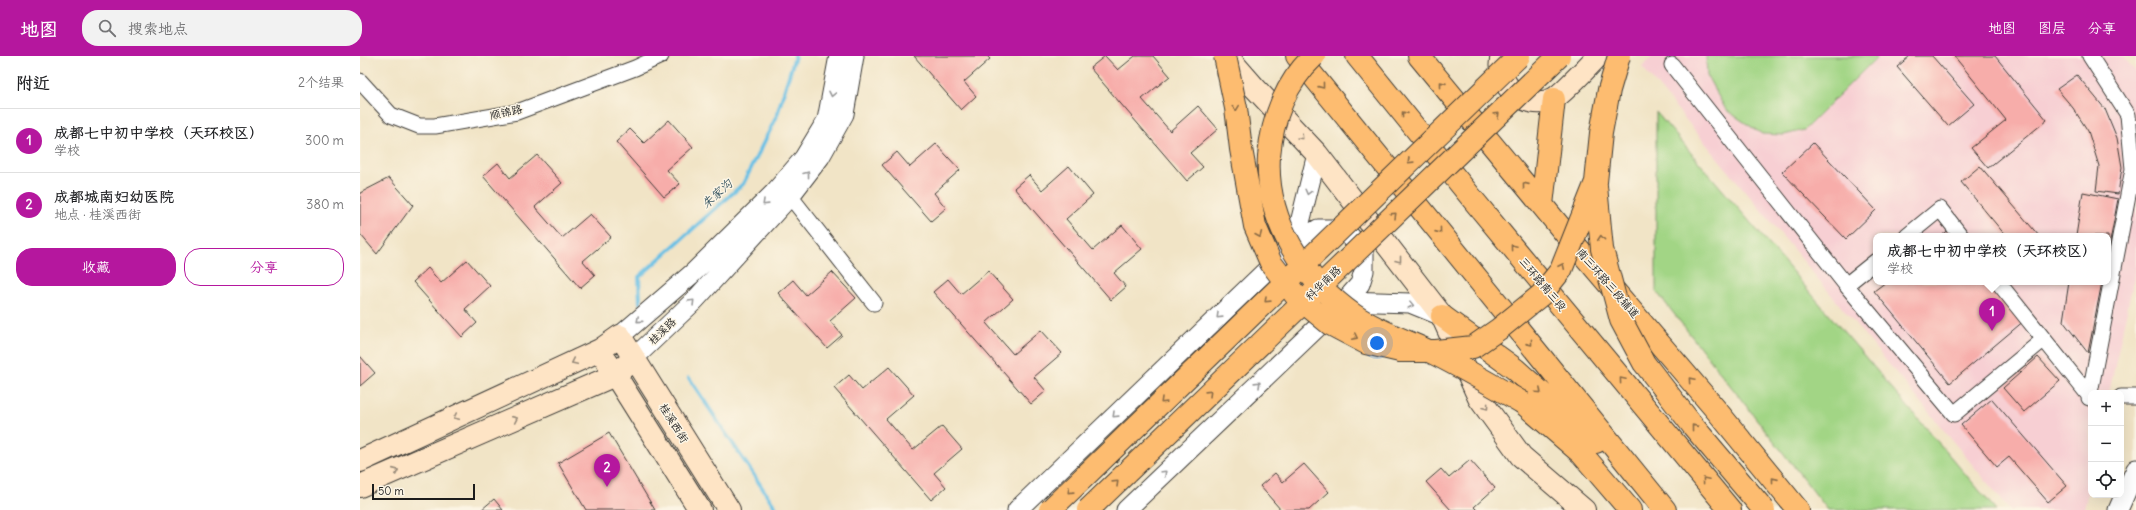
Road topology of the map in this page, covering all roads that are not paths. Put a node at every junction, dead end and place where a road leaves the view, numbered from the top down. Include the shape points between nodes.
1 (661, 56) edge
2 (839, 56) edge
3 (854, 56) edge
4 (1212, 56) edge
5 (1226, 56) edge
6 (1297, 56) edge
7 (1314, 56) edge
8 (1358, 56) edge
9 (1419, 56) edge
10 (1502, 56) edge
11 (1519, 56) edge
12 (1559, 56) edge
13 (1598, 56) edge
14 (1620, 56) edge
15 (2090, 56) edge
16 (1672, 65) dead end
17 (360, 81) edge
18 (1254, 87) junction
19 (1554, 99) junction
20 (1317, 154) junction
21 (1596, 182) junction
22 (790, 196) junction
23 (1542, 205) junction
24 (1911, 233) edge
25 (1959, 233) edge
26 (1295, 243) junction
27 (1873, 263) edge
28 (1846, 285) junction
29 (2000, 285) edge
30 (874, 302) dead end
31 (1345, 302) junction
32 (1442, 316) junction
33 (620, 336) junction
34 (2044, 340) junction
35 (600, 350) junction
36 (634, 358) junction
37 (615, 375) junction
38 (2092, 390) edge
39 (2088, 395) edge
40 (2124, 397) edge
41 (2136, 397) edge
42 (360, 461) edge
43 (2136, 469) edge
44 (1644, 484) junction
45 (360, 486) edge
46 (700, 510) edge
47 (729, 510) edge
48 (1016, 510) edge
49 (1050, 510) edge
50 (1088, 510) edge
51 (1126, 510) edge
52 (1584, 510) edge
53 (1630, 510) edge
54 (1665, 510) edge
55 (1730, 510) edge
56 (1764, 510) edge
57 (1798, 510) edge
58 (2118, 510) edge

1 - 17 street, 顺锦路 via 516,112 435,126 419,126 391,115
2 -> 33 street, 桂溪路 via 827,120 804,158 774,193 704,262
22 -> 3 street, 桂溪路 via 820,157 844,114
4 - 18 main road
5 - 18 main road
5 -> 21 main road, bridge via 1255,226 1271,263 1296,296 1330,324 1366,343 1400,351 1436,352 1473,347 1500,329 1541,296 1561,270
6 -> 44 main road
7 - 53 main road, bridge via 1307,62 1282,99 1271,132 1269,166 1273,199 1285,236 1301,264 1321,290 1354,315 1390,335 1434,354 1523,403 1582,454
55 -> 8 main road, 三环路南三段 via 1475,202
23 -> 9 main road, 南三环路三段辅道
10 - 19 main road via 1501,76 1509,89 1522,99 1539,102
11 -> 49 main road, bridge
50 -> 12 main road, 科华南路, bridge
13 - 19 main road
14 - 21 main road, bridge via 1608,90
15 - 38 street via 2128,115 2133,169
16 - 28 street
18 -> 20 main road
19 - 23 main road
20 -> 26 street
20 -> 32 main road
56 -> 21 main road, bridge via 1644,363 1621,320 1602,249
22 - 30 street
36 -> 22 street, 桂溪路 via 695,300
57 -> 23 main road, 南三环路三段辅道 via 1718,411
24 - 25 street via 1940,209
26 - 31 street via 1318,229 1336,229 1350,236 1364,253 1364,271 1360,284
26 -> 48 street
27 - 28 street
28 - 34 street via 1954,414
29 - 34 street
31 -> 32 street via 1410,303
51 -> 31 street
32 -> 44 main road via 1515,369
32 -> 52 main road via 1479,398 1521,456
33 - 35 main road, 桂溪路
33 - 36 main road, 桂溪西街
34 - 39 street
35 - 37 main road
35 -> 42 main road, 桂溪路
36 - 37 main road, 桂溪路
36 - 47 main road, 桂溪西街
45 -> 37 main road, 桂溪路
37 - 46 main road
40 - 41 street
43 - 58 street
44 - 54 main road

